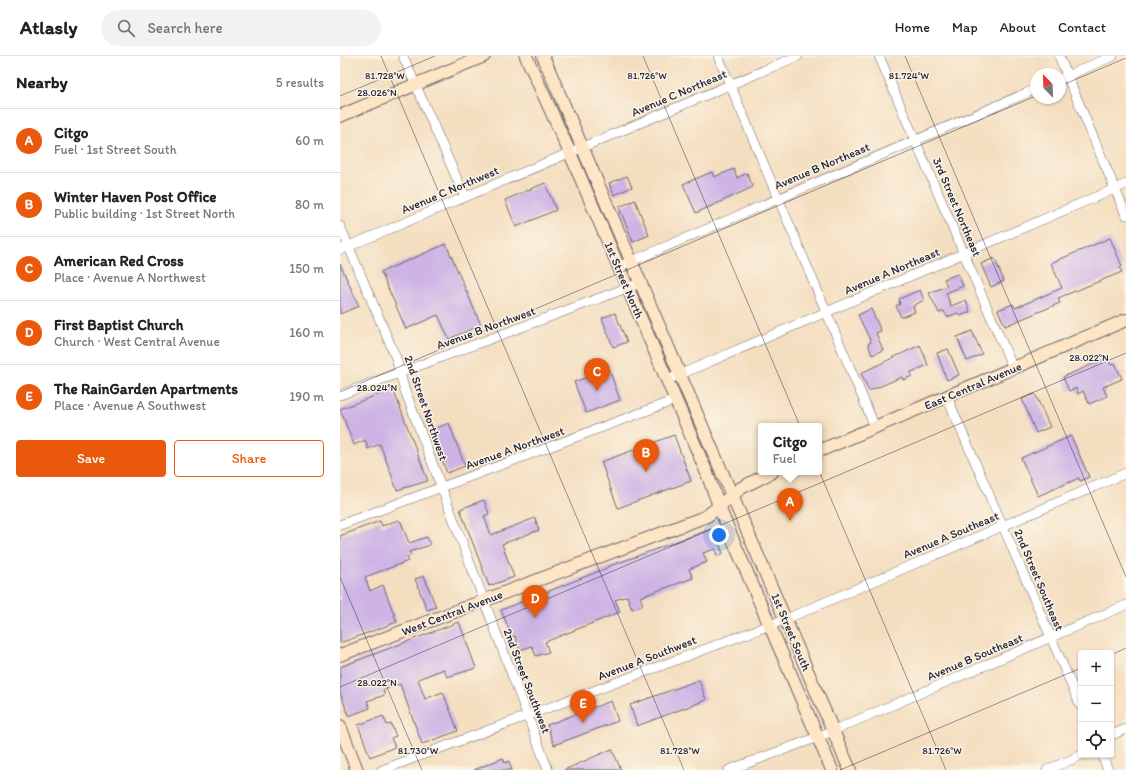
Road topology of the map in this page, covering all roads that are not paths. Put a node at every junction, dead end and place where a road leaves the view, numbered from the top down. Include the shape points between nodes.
1 (403, 56) edge
2 (484, 56) edge
3 (526, 56) edge
4 (543, 56) edge
5 (718, 56) edge
6 (798, 56) edge
7 (879, 56) edge
8 (1059, 56) edge
9 (1113, 56) edge
10 (1062, 68) edge
11 (1066, 76) edge
12 (1066, 81) edge
13 (730, 84) junction
14 (416, 85) junction
15 (1030, 92) edge
16 (340, 116) edge
17 (915, 140) junction
18 (583, 147) junction
19 (570, 153) junction
20 (1126, 184) edge
21 (1115, 189) junction
22 (465, 197) junction
23 (778, 198) junction
24 (1126, 215) edge
25 (340, 226) edge
26 (349, 246) junction
27 (340, 250) edge
28 (964, 253) junction
29 (631, 261) junction
30 (618, 267) junction
31 (640, 284) junction
32 (628, 289) junction
33 (827, 312) junction
34 (1126, 320) edge
35 (1013, 368) junction
36 (400, 372) junction
37 (679, 375) junction
38 (667, 380) junction
39 (340, 395) edge
40 (947, 397) junction
41 (675, 400) junction
42 (876, 427) junction
43 (822, 450) edge
44 (1126, 473) edge
45 (766, 475) edge
46 (441, 488) junction
47 (731, 494) junction
48 (719, 506) junction
49 (340, 525) edge
50 (1003, 526) junction
51 (483, 600) junction
52 (1126, 605) edge
53 (786, 619) junction
54 (770, 625) junction
55 (1051, 637) junction
56 (340, 655) edge
57 (1078, 700) edge
58 (528, 716) junction
59 (340, 726) edge
60 (1126, 729) edge
61 (833, 731) junction
62 (1114, 734) edge
63 (818, 737) junction
64 (1078, 757) edge
65 (1103, 758) edge
66 (356, 770) edge
67 (382, 770) edge
68 (548, 770) edge
69 (728, 770) edge
70 (832, 770) edge
71 (850, 770) edge
72 (1048, 770) edge
73 (1108, 770) edge

1 - 14 street
2 - 14 main road
3 - 19 main road, 1st Street North
4 - 18 main road, 1st Street North
5 - 13 street
6 - 13 street, Avenue C Northeast
7 - 17 street, 3rd Street Northeast
8 - 10 street
9 - 11 street
12 - 21 street
13 - 18 street, Avenue C Northeast
13 - 23 street
14 - 16 main road
14 - 22 street
15 - 17 street, Avenue B Northeast
17 - 23 street, Avenue B Northeast
17 - 28 street, 3rd Street Northeast
18 - 19 street, Avenue C Northeast
18 - 29 main road, 1st Street North
19 - 22 street, Avenue C Northwest
19 - 30 main road, 1st Street North
20 - 21 street, Avenue A Northeast
21 - 24 street
21 - 28 street, Avenue A Northeast
22 - 26 street, Avenue C Northwest
23 - 29 street, Avenue B Northeast
23 - 33 street
25 - 26 street, 2nd Street Northwest
26 - 27 street, Avenue C Northwest
26 - 36 street, 2nd Street Northwest
28 - 33 street, Avenue A Northeast
28 - 35 street, 3rd Street Northeast
29 - 30 street, Avenue B Northeast
29 - 31 main road, 1st Street North
30 - 32 main road, 1st Street North
31 - 32 street, Avenue B Northwest
31 - 37 main road, 1st Street North
32 - 36 street, Avenue B Northwest
32 - 38 main road, 1st Street North
33 - 37 street, Avenue A Northeast
33 - 42 street
34 - 35 main road, East Central Avenue
35 - 40 main road, East Central Avenue
36 - 39 street, Avenue B Northwest
36 - 46 street, 2nd Street Northwest
37 - 38 street, Avenue A Northeast
37 - 47 main road, 1st Street North
38 - 41 main road, 1st Street North
40 - 42 main road, East Central Avenue
40 - 50 street, 2nd Street Southeast
41 - 46 street, Avenue A Northwest
41 - 48 main road, 1st Street North
42 - 43 main road, East Central Avenue
44 - 50 street, Avenue A Southeast
45 - 47 main road
46 - 49 street, Avenue A Northwest
46 - 51 street, 2nd Street Northwest
47 - 48 main road
47 - 53 main road, 1st Street South
48 - 51 main road, West Central Avenue via 708,516
48 - 54 main road, 1st Street South
50 - 53 street, Avenue A Southeast
50 - 55 street, 2nd Street Southeast
51 - 56 main road, West Central Avenue
51 - 58 street, 2nd Street Southwest
52 - 55 street, Avenue B Southeast
53 - 54 street, Avenue A Southwest
53 - 61 main road, 1st Street South
54 - 58 street, Avenue A Southwest
54 - 63 main road, 1st Street South
55 - 57 street, 2nd Street Southeast
55 - 61 street, Avenue B Southeast
58 - 67 street, Avenue A Southwest
58 - 68 street, 2nd Street Southwest
59 - 66 main road
60 - 62 street
61 - 63 street, Avenue B Southeast
61 - 71 main road, 1st Street South
63 - 69 street, Avenue B Southeast
63 - 70 main road, 1st Street South
64 - 72 street
65 - 73 street

